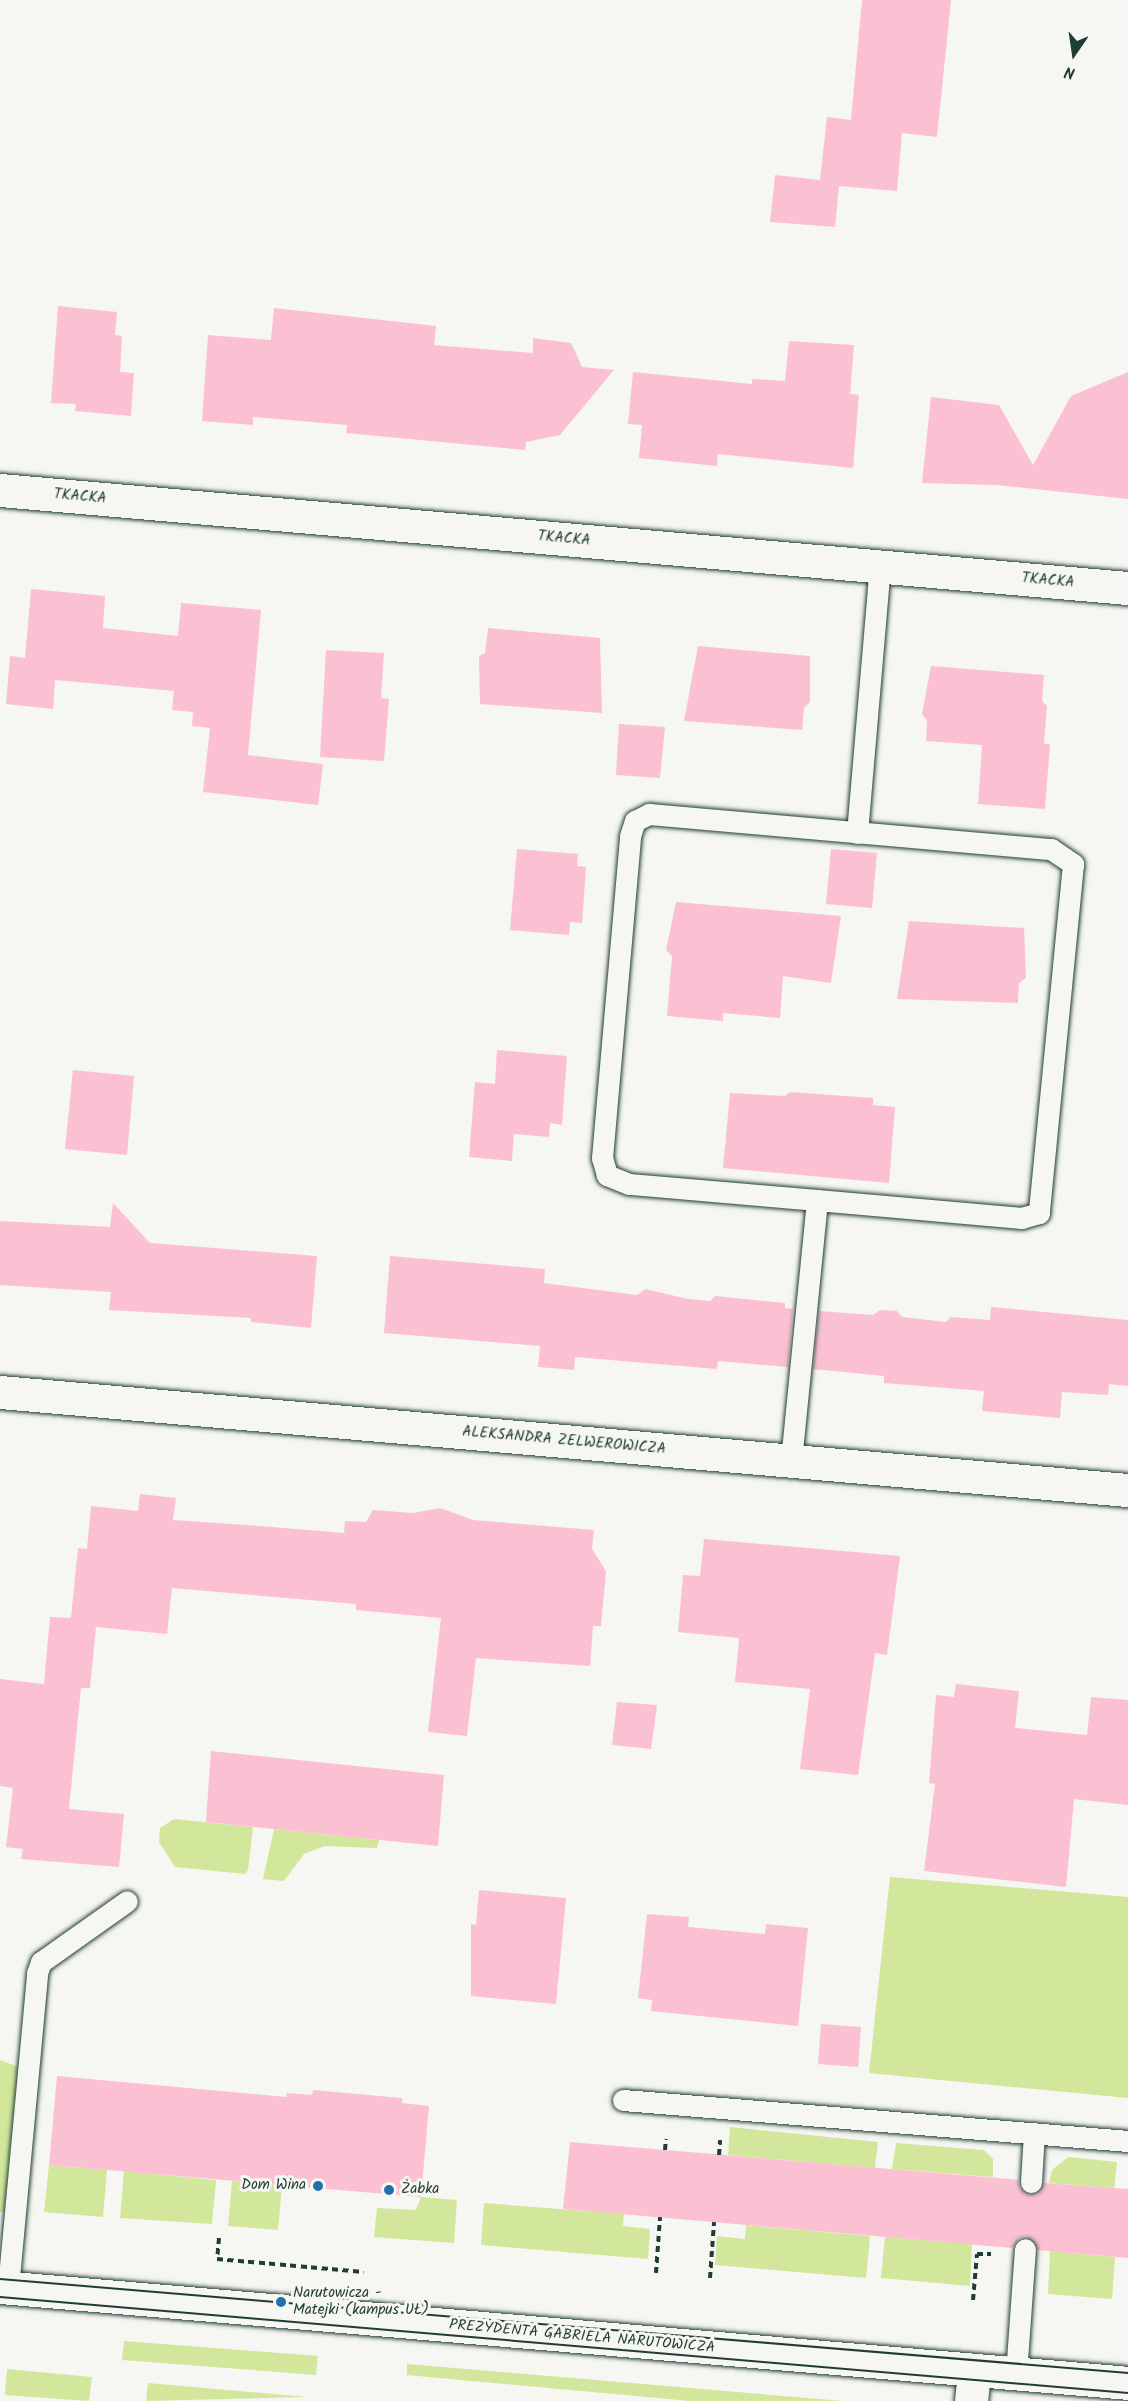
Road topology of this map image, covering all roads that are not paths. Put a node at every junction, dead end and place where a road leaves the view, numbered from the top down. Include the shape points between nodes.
1 (0, 490) edge
2 (880, 566) junction
3 (1128, 588) edge
4 (857, 833) junction
5 (816, 1200) junction
6 (0, 1392) edge
7 (791, 1461) junction
8 (1128, 1490) edge
9 (127, 1900) dead end
10 (623, 2100) dead end
11 (1034, 2133) junction
12 (1128, 2141) edge
13 (1031, 2182) dead end
14 (1025, 2249) dead end
15 (4, 2288) edge
16 (1016, 2374) junction
17 (1128, 2383) edge
18 (973, 2385) edge

1 - 2 street, TKACKA
2 - 3 street, TKACKA
2 - 4 lane
4 - 5 lane via 649,814 635,821 630,836 602,1158 607,1175 629,1184
4 - 5 lane via 1051,849 1073,864 1043,1202 1034,1217 1022,1218
5 - 7 lane
6 - 7 street, ALEKSANDRA ZELWEROWICZA
7 - 8 street, ALEKSANDRA ZELWEROWICZA
9 - 15 lane via 41,1962 37,1973
10 - 11 lane
11 - 12 lane
11 - 13 lane
14 - 16 lane
15 - 18 street, PREZYDENTA GABRIELA NARUTOWICZA
16 - 17 street, PREZYDENTA GABRIELA NARUTOWICZA
16 - 18 street, PREZYDENTA GABRIELA NARUTOWICZA

